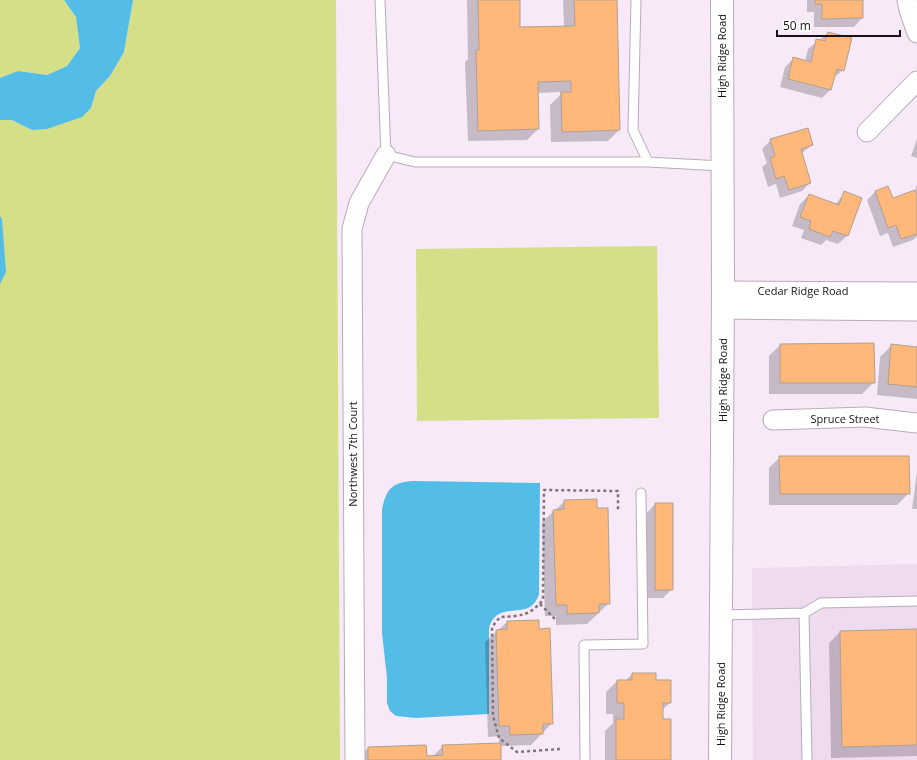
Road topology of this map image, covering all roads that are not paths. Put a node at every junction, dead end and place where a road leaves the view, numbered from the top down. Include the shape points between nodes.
1 (380, 0) edge
2 (636, 0) edge
3 (722, 0) edge
4 (907, 0) edge
5 (917, 33) edge
6 (917, 81) edge
7 (867, 132) dead end
8 (386, 156) junction
9 (648, 162) junction
10 (722, 166) junction
11 (917, 292) edge
12 (723, 300) junction
13 (882, 301) junction
14 (917, 310) edge
15 (773, 420) dead end
16 (917, 423) edge
17 (641, 493) dead end
18 (917, 601) edge
19 (804, 613) junction
20 (721, 615) junction
21 (355, 760) edge
22 (585, 760) edge
23 (720, 760) edge
24 (807, 760) edge

1 - 8 lane
2 - 9 lane via 633,130
3 - 10 street, High Ridge Road
4 - 5 street
6 - 7 street
8 - 9 lane via 416,162
8 - 21 street, Northwest 7th Court via 359,203 351,233
9 - 10 lane
10 - 12 street, High Ridge Road
11 - 13 street, Cedar Ridge Road
12 - 13 street, Cedar Ridge Road
12 - 20 street, High Ridge Road
13 - 14 street, Cedar Ridge Road
15 - 16 street, Spruce Street via 865,417
17 - 22 lane via 644,644 584,645
18 - 19 lane via 821,603
19 - 20 lane
19 - 24 lane
20 - 23 street, High Ridge Road

